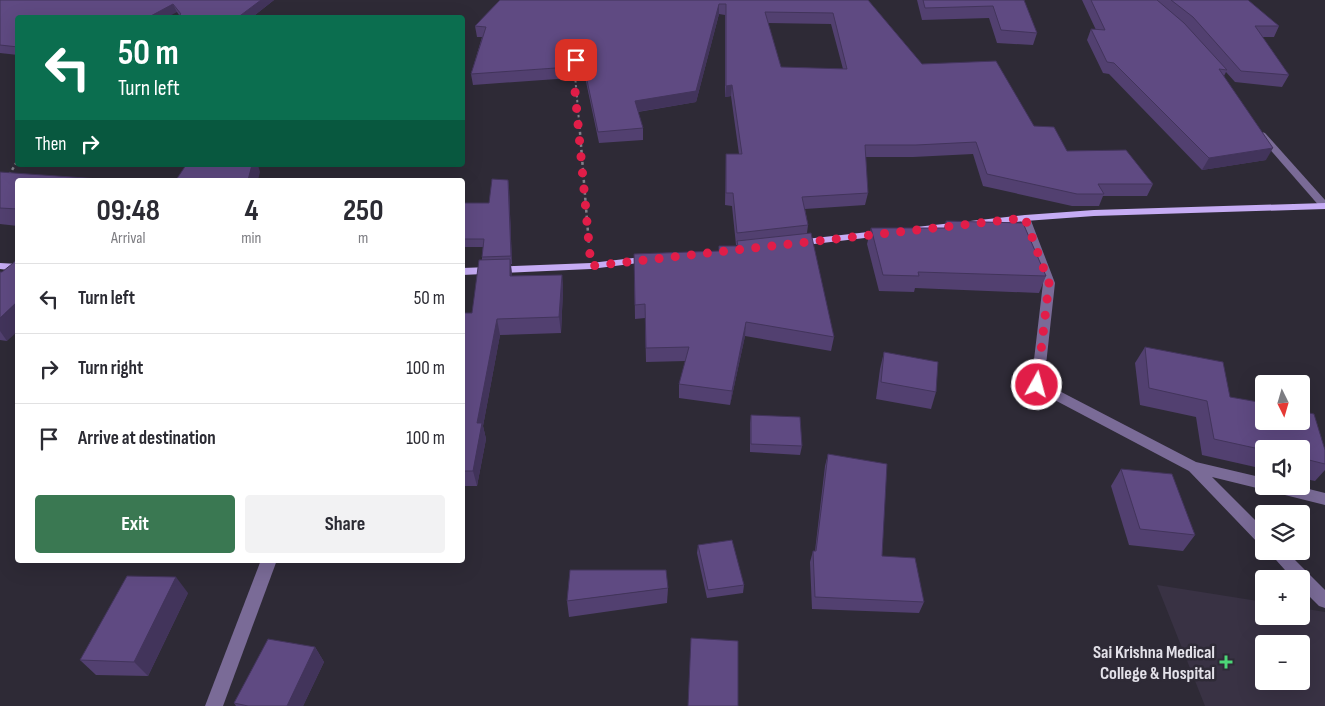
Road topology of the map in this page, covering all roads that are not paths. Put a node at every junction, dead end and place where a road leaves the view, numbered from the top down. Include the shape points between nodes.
1 (1257, 129) edge
2 (1325, 206) edge
3 (1025, 218) junction
4 (788, 244) edge
5 (660, 258) edge
6 (0, 266) edge
7 (15, 268) edge
8 (465, 272) edge
9 (1193, 467) junction
10 (1255, 482) edge
11 (1308, 495) edge
12 (1325, 499) edge
13 (1255, 530) edge
14 (1285, 560) edge
15 (269, 563) edge
16 (1325, 601) edge
17 (214, 706) edge

1 - 2 street
2 - 3 main road via 1104,212
3 - 4 main road
3 - 9 street via 1049,283 1037,385
5 - 8 main road via 591,266
6 - 7 main road
9 - 10 street
9 - 13 street
11 - 12 street
14 - 16 street
15 - 17 street

